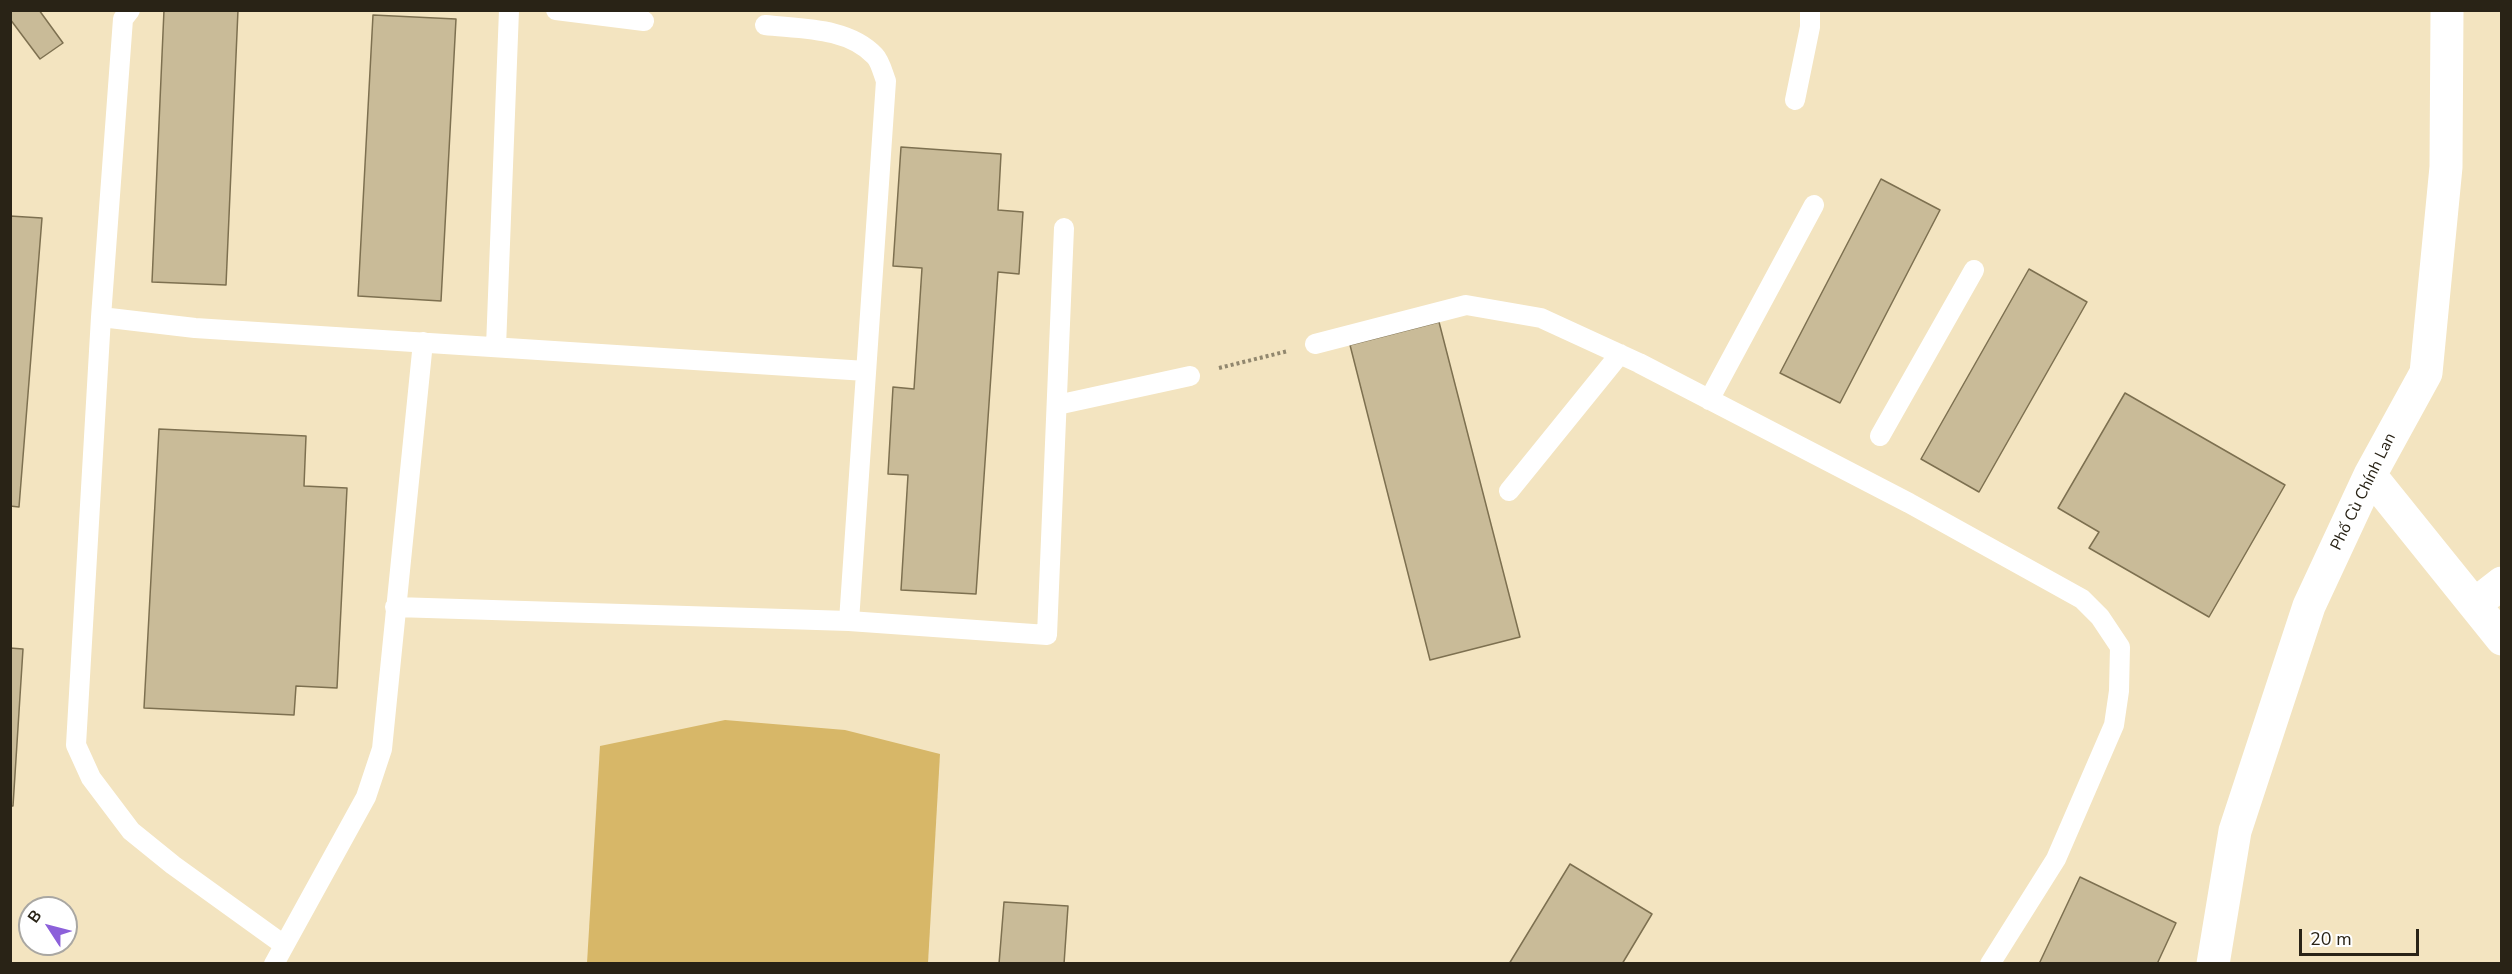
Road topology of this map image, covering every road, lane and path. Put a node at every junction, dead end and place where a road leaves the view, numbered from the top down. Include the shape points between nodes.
1 (129, 10) edge
2 (509, 10) edge
3 (556, 10) edge
4 (1810, 10) edge
5 (2447, 10) edge
6 (644, 21) dead end
7 (765, 25) dead end
8 (1794, 100) dead end
9 (1814, 206) dead end
10 (1064, 228) dead end
11 (1974, 270) dead end
12 (101, 317) junction
13 (423, 342) junction
14 (1315, 345) joint
15 (496, 347) junction
16 (1620, 354) junction
17 (866, 371) junction
18 (1190, 376) joint
19 (1709, 400) junction
20 (1057, 405) junction
21 (1880, 436) dead end
22 (2370, 475) junction
23 (1509, 491) dead end
24 (2502, 583) edge
25 (2475, 604) junction
26 (395, 607) junction
27 (849, 621) junction
28 (2502, 639) edge
29 (284, 945) junction
30 (274, 963) edge
31 (1990, 963) edge
32 (2213, 963) edge

1 - 12 lane via 123,19
2 - 15 lane
3 - 6 lane
4 - 8 lane
5 - 22 street, Phố Cù Chính Lan via 2446,167 2426,373
7 - 17 lane via 833,33 863,46 876,57 886,81
9 - 19 lane
10 - 20 lane
11 - 21 lane
12 - 13 lane via 195,328
12 - 29 lane via 76,745 91,778 131,831
13 - 15 lane
13 - 26 lane
14 - 16 lane via 1466,304 1541,318
14 - 18 path
15 - 17 lane
16 - 19 lane
16 - 23 lane
17 - 27 lane
18 - 20 lane
19 - 31 lane via 1909,502 2076,594 2115,638 2122,662 2114,725 2056,859
20 - 27 lane via 1047,635
22 - 25 street
22 - 32 street, Phố Cù Chính Lan via 2309,606 2239,819
24 - 25 street
25 - 28 street
26 - 27 lane
26 - 29 lane via 382,748 366,797
29 - 30 lane

